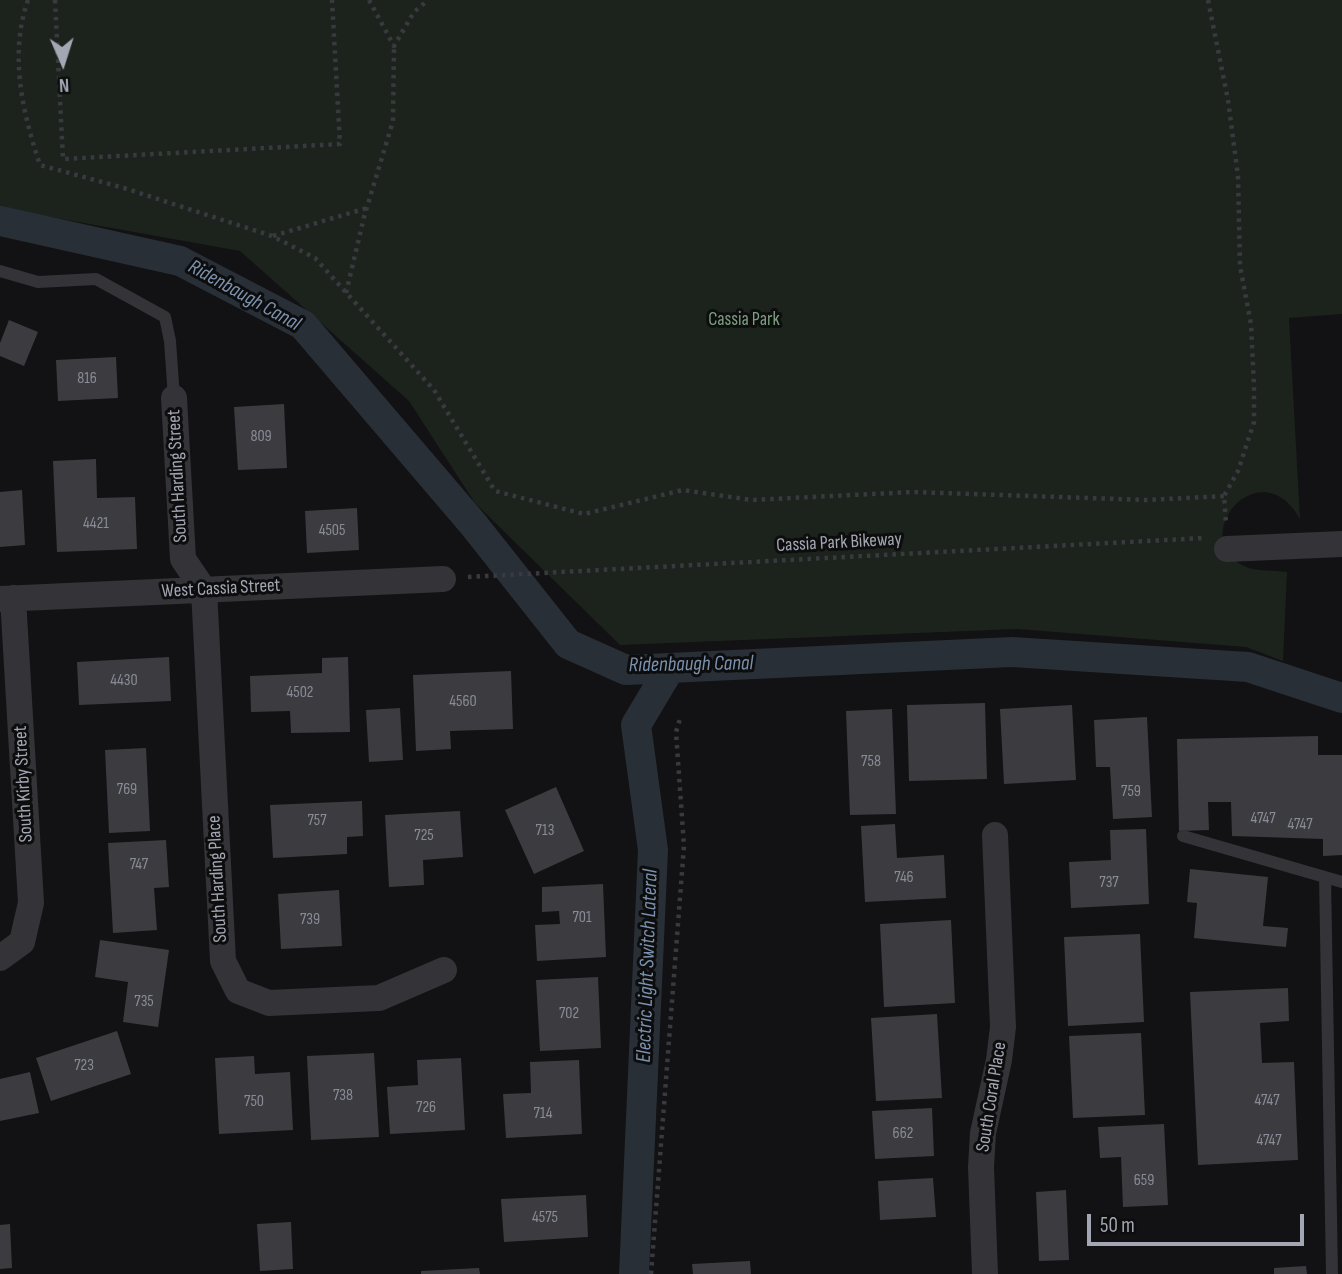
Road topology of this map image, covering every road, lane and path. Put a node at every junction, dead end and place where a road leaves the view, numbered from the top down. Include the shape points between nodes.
1 (28, 0) edge
2 (55, 0) edge
3 (332, 0) edge
4 (369, 0) edge
5 (429, 0) edge
6 (1208, 0) edge
7 (394, 46) junction
8 (367, 208) junction
9 (272, 236) junction
10 (0, 271) edge
11 (346, 293) junction
12 (174, 398) joint
13 (1342, 544) edge
14 (1227, 549) joint
15 (443, 579) joint
16 (204, 590) junction
17 (7, 598) edge
18 (680, 719) dead end
19 (995, 835) dead end
20 (1182, 836) dead end
21 (1325, 877) junction
22 (1342, 882) edge
23 (0, 958) edge
24 (444, 970) dead end
25 (650, 1274) edge
26 (985, 1274) edge
27 (1332, 1274) edge

1 - 9 path via 18,29 23,116 40,164
2 - 3 path via 63,159 340,144
4 - 7 path
5 - 7 path via 414,12
6 - 11 path via 1238,177 1240,266 1251,324 1254,386 1254,422 1238,471 1224,496 1147,500 913,492 751,500 682,490 584,514 495,491 434,390
7 - 8 path via 393,121
8 - 9 path
8 - 11 path
9 - 11 path via 315,258
10 - 12 lane via 38,282 96,279 165,317
12 - 16 street, South Harding Street via 183,559
13 - 14 street
14 - 15 path, Cassia Park Bikeway via 1223,537
15 - 16 street, West Cassia Street
16 - 17 street, West Cassia Street
16 - 24 street, South Harding Place via 223,961 238,991 269,1003 379,998
17 - 23 street, South Kirby Street via 31,903 22,942
18 - 25 path via 676,732 684,846
19 - 26 street, South Coral Place via 1003,1027 983,1133
20 - 21 lane
21 - 22 lane
21 - 27 lane

